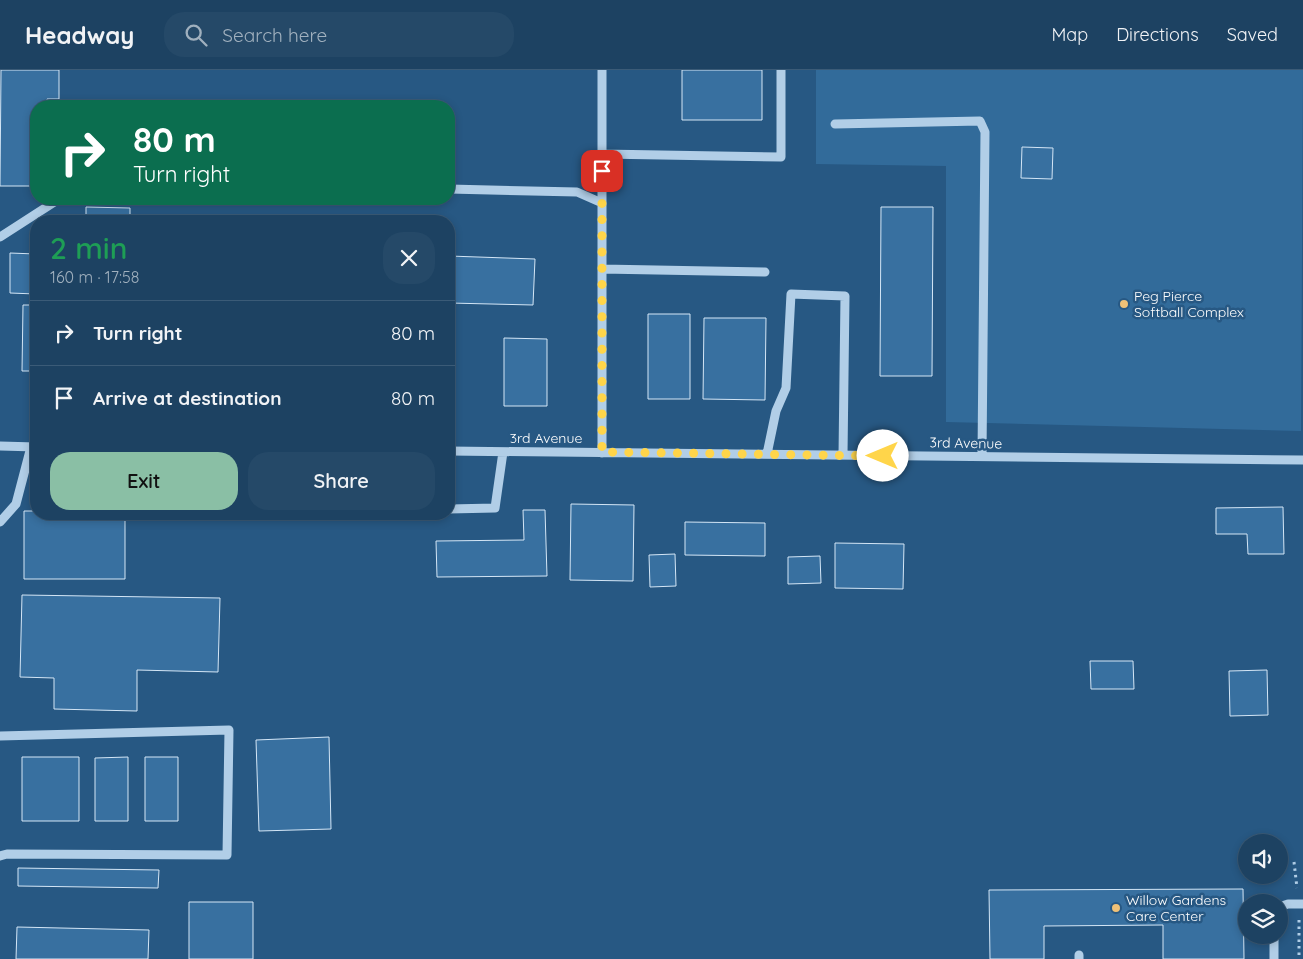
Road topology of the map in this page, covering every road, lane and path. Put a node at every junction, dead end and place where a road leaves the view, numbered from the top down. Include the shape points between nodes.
1 (602, 70) edge
2 (781, 70) edge
3 (835, 124) dead end
4 (602, 154) junction
5 (455, 189) edge
6 (602, 203) junction
7 (50, 205) edge
8 (34, 215) edge
9 (30, 218) edge
10 (0, 237) edge
11 (602, 269) junction
12 (765, 272) dead end
13 (0, 446) edge
14 (30, 447) edge
15 (455, 451) edge
16 (503, 452) junction
17 (602, 452) junction
18 (767, 454) junction
19 (843, 455) junction
20 (982, 456) junction
21 (30, 457) edge
22 (1303, 460) edge
23 (455, 509) edge
24 (0, 522) edge
25 (0, 736) edge
26 (0, 856) edge
27 (1288, 904) edge
28 (1303, 904) edge
29 (1274, 944) edge
30 (1274, 959) edge

1 - 4 street
2 - 4 street via 781,158
3 - 20 street via 980,121 984,132
4 - 6 street
5 - 6 street via 577,192
6 - 11 street
7 - 8 street
9 - 10 street
11 - 12 street
11 - 17 street
13 - 14 street
15 - 16 street, 3rd Avenue
16 - 17 street, 3rd Avenue
16 - 23 street via 495,508
17 - 18 street, 3rd Avenue
18 - 19 street, 3rd Avenue
18 - 19 street via 776,411 786,388 791,294 845,296
19 - 20 street, 3rd Avenue
20 - 22 street, 3rd Avenue
21 - 24 street via 16,504
25 - 26 street via 228,730 227,855
27 - 28 street
29 - 30 street

